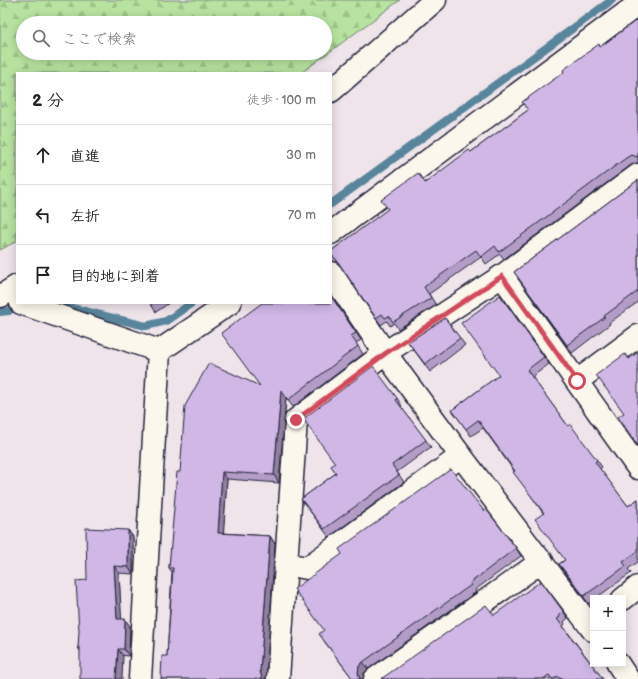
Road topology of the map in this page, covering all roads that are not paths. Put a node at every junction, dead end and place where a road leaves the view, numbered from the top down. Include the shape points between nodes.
1 (435, 0) edge
2 (638, 4) edge
3 (332, 90) edge
4 (638, 175) edge
5 (332, 232) edge
6 (332, 274) edge
7 (502, 276) junction
8 (30, 304) edge
9 (229, 304) edge
10 (638, 336) edge
11 (159, 351) junction
12 (386, 353) junction
13 (577, 381) junction
14 (461, 456) junction
15 (638, 468) edge
16 (542, 561) junction
17 (285, 564) junction
18 (638, 587) edge
19 (626, 597) edge
20 (590, 623) edge
21 (140, 679) edge
22 (278, 679) edge
23 (375, 679) edge

1 - 3 street
2 - 5 street
4 - 7 street
6 - 12 street
7 - 12 street
7 - 13 street
8 - 11 street
9 - 11 street
10 - 13 street
11 - 21 street
12 - 14 street
12 - 17 street via 296,420
13 - 15 street
14 - 16 street
14 - 17 street via 307,568
16 - 20 street
16 - 23 street
17 - 22 street
18 - 19 street

